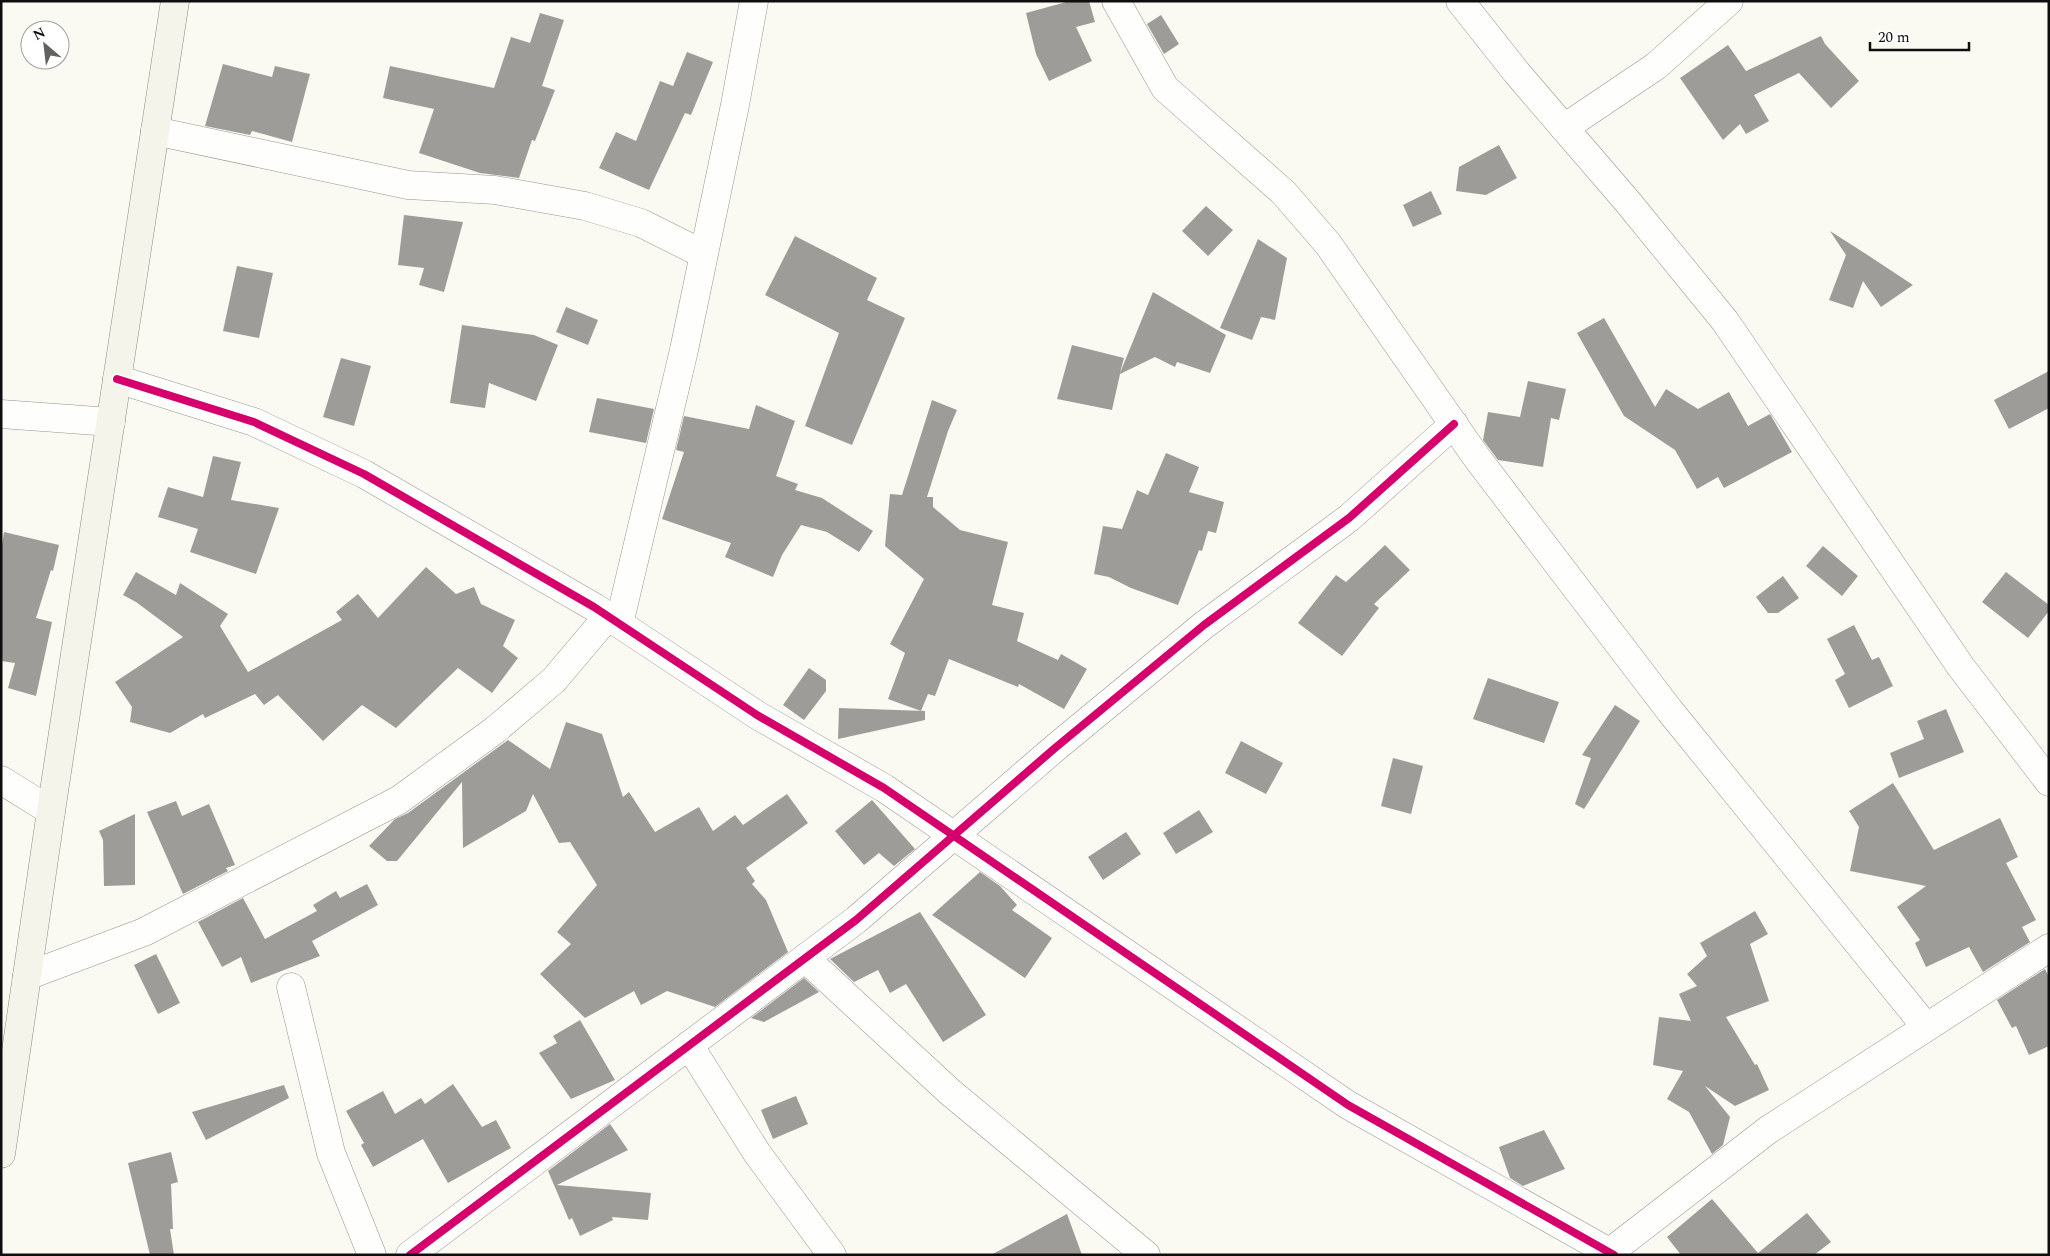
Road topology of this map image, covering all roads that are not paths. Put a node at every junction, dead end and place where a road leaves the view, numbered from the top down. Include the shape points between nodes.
1 (175, 1) edge
2 (754, 1) edge
3 (1116, 1) edge
4 (1460, 1) edge
5 (1729, 1) edge
6 (1564, 128) junction
7 (155, 131) junction
8 (703, 254) junction
9 (117, 379) junction
10 (1, 414) edge
11 (111, 422) junction
12 (1454, 424) junction
13 (614, 620) junction
14 (1, 780) edge
15 (2049, 782) edge
16 (51, 810) junction
17 (953, 836) junction
18 (2049, 948) edge
19 (805, 958) junction
20 (27, 976) junction
21 (291, 987) dead end
22 (1926, 1027) junction
23 (689, 1045) junction
24 (1, 1154) edge
25 (1612, 1254) edge
26 (372, 1255) edge
27 (410, 1255) edge
28 (832, 1255) edge
29 (1146, 1255) edge

1 - 7 street
2 - 8 street
3 - 12 street via 1165,88 1284,193 1328,244
4 - 6 street
5 - 6 street via 1656,66
6 - 15 street via 1725,321 1961,667
7 - 8 street via 408,184 494,190 585,206 641,223
7 - 9 street
8 - 13 street via 682,358
9 - 11 street
9 - 13 street via 254,422 356,470
10 - 11 street
11 - 16 street
12 - 17 street via 1349,518 1204,625
12 - 22 street via 1670,711
13 - 17 street via 757,715 884,788
13 - 20 street via 554,680 495,730 399,800 144,932
14 - 16 street
16 - 20 street
17 - 19 street via 856,920
17 - 25 street via 1348,1105
18 - 22 street
19 - 23 street
19 - 29 street via 950,1092
20 - 24 street
21 - 26 street via 331,1154
22 - 25 street via 1768,1130
23 - 27 street
23 - 28 street via 757,1153

